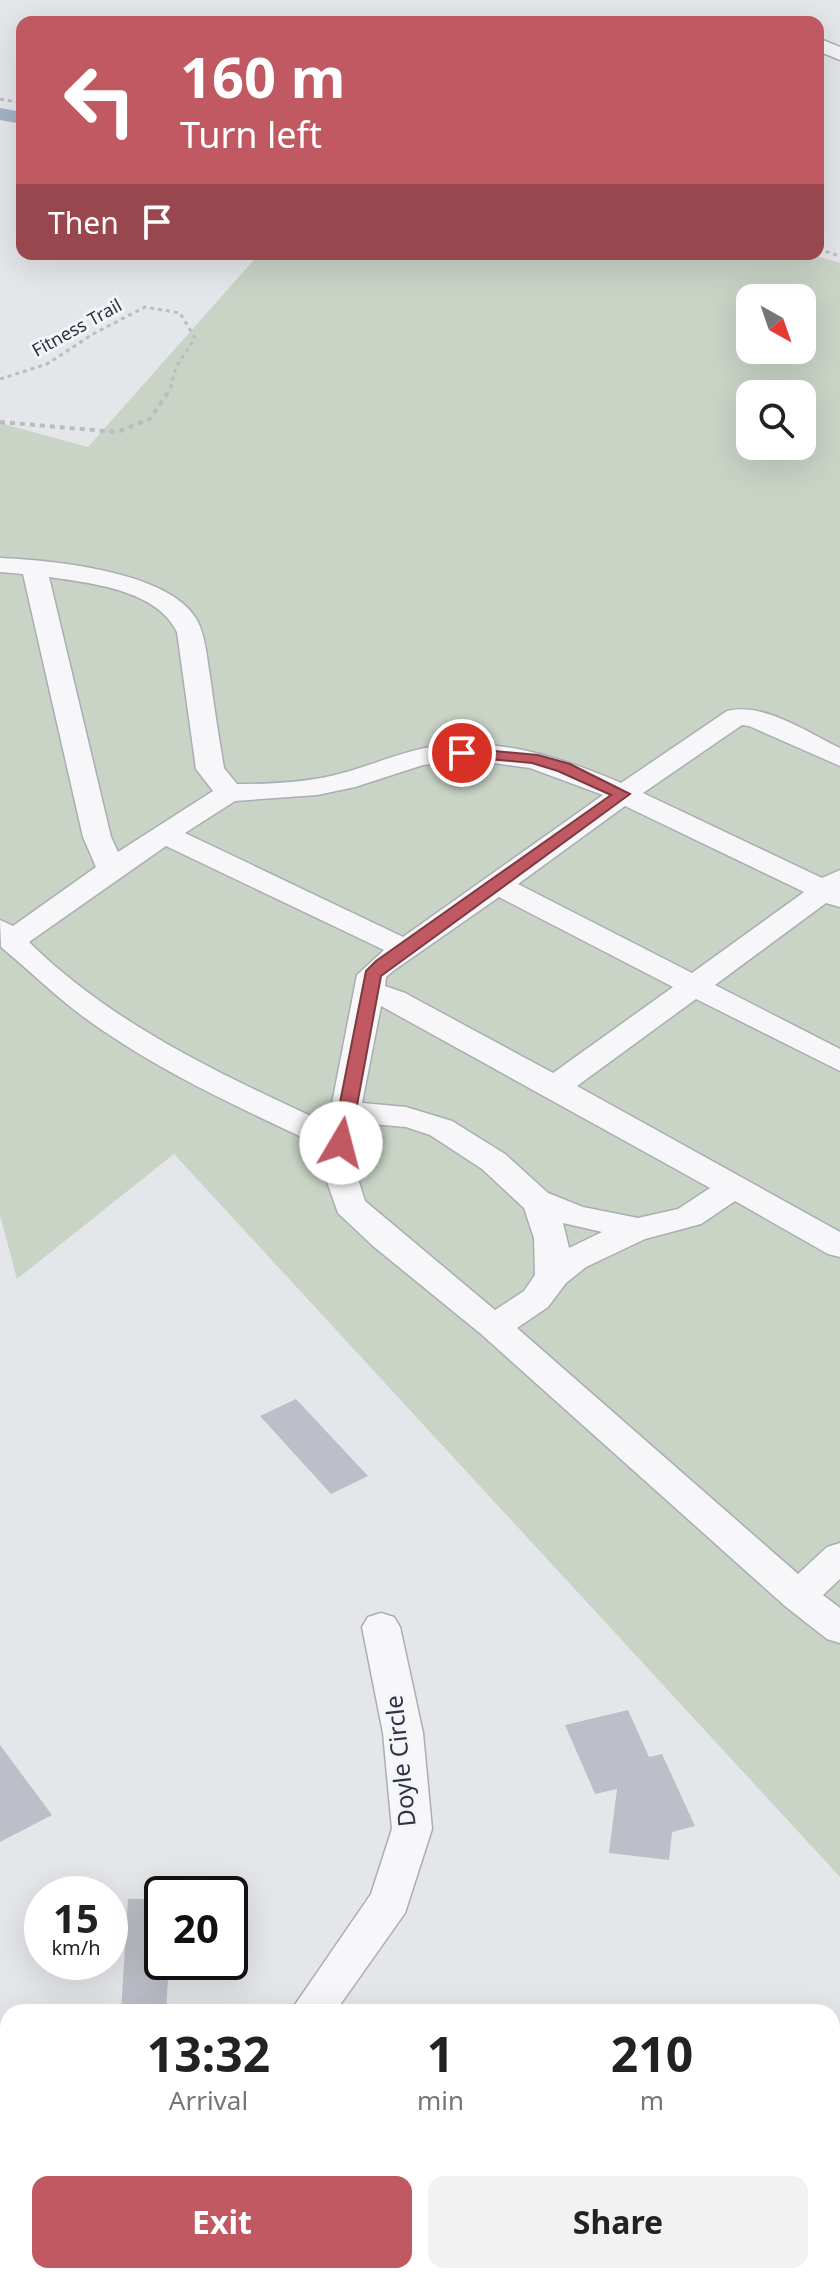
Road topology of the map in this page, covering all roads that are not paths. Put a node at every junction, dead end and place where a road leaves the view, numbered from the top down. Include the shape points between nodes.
1 (0, 565) edge
2 (34, 566) junction
3 (840, 758) edge
4 (229, 793) junction
5 (623, 794) junction
6 (164, 834) junction
7 (111, 869) junction
8 (498, 885) junction
9 (835, 889) edge
10 (6, 935) edge
11 (405, 949) junction
12 (691, 986) junction
13 (370, 991) junction
14 (840, 1061) edge
15 (555, 1087) junction
16 (343, 1128) junction
17 (732, 1186) junction
18 (537, 1201) junction
19 (638, 1229) junction
20 (840, 1246) edge
21 (552, 1276) junction
22 (493, 1326) junction
23 (840, 1557) edge
24 (798, 1596) junction
25 (381, 1627) dead end
26 (840, 1629) edge
27 (317, 2004) edge

1 - 2 street
2 - 4 street via 121,585 180,613 190,632 210,769
2 - 7 street via 97,837
3 - 5 street via 754,718 736,717
4 - 5 street via 306,788 443,753 481,752 564,767
4 - 6 street
5 - 8 street
5 - 9 street
6 - 7 street
6 - 11 street
7 - 10 street
8 - 11 street
8 - 12 street
9 - 12 street
10 - 16 street via 38,968 113,1025
11 - 13 street via 372,975
12 - 14 street
12 - 15 street
13 - 15 street
13 - 16 street
15 - 17 street
16 - 18 street via 409,1117 441,1128
16 - 22 street via 342,1179 350,1205
17 - 19 street via 691,1218
17 - 20 street
18 - 19 street via 576,1216
18 - 21 street via 548,1226
19 - 21 street via 574,1259
21 - 22 street via 523,1308
22 - 24 street
23 - 24 street
24 - 26 street
25 - 27 street, Doyle Circle via 403,1733 412,1829 390,1901

